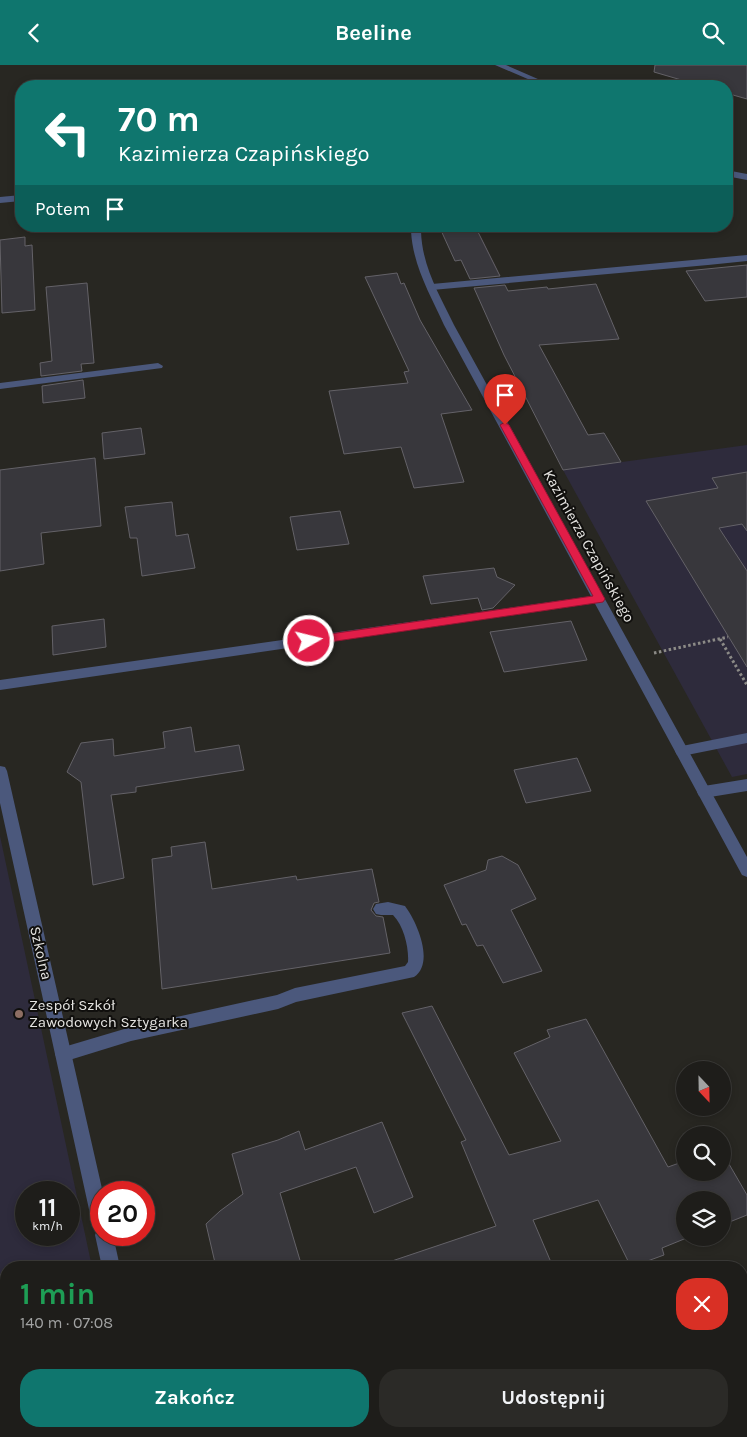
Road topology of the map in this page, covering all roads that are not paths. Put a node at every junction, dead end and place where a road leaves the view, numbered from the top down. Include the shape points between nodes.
1 (499, 65) edge
2 (535, 80) edge
3 (733, 174) edge
4 (747, 177) edge
5 (15, 199) edge
6 (0, 200) edge
7 (416, 232) edge
8 (747, 258) edge
9 (432, 287) junction
10 (158, 367) dead end
11 (0, 386) edge
12 (599, 599) junction
13 (0, 685) edge
14 (747, 738) edge
15 (682, 751) junction
16 (0, 771) edge
17 (747, 785) edge
18 (704, 792) junction
19 (747, 871) edge
20 (381, 909) dead end
21 (63, 1054) junction
22 (92, 1181) edge
23 (106, 1246) edge
24 (110, 1261) edge

1 - 2 street
3 - 4 street
5 - 6 street
7 - 9 street, Kazimierza Czapińskiego via 416,246
8 - 9 street
9 - 12 street, Kazimierza Czapińskiego via 449,325
10 - 11 street
12 - 13 street
12 - 15 street, Kazimierza Czapińskiego
14 - 15 street
15 - 18 street, Kazimierza Czapińskiego
16 - 21 street, Szkolna
17 - 18 street
18 - 19 street, Kazimierza Czapińskiego
20 - 21 street via 394,908 404,919 416,956 415,966 408,972 296,995 268,1005 132,1034
21 - 22 street, Szkolna
23 - 24 street

